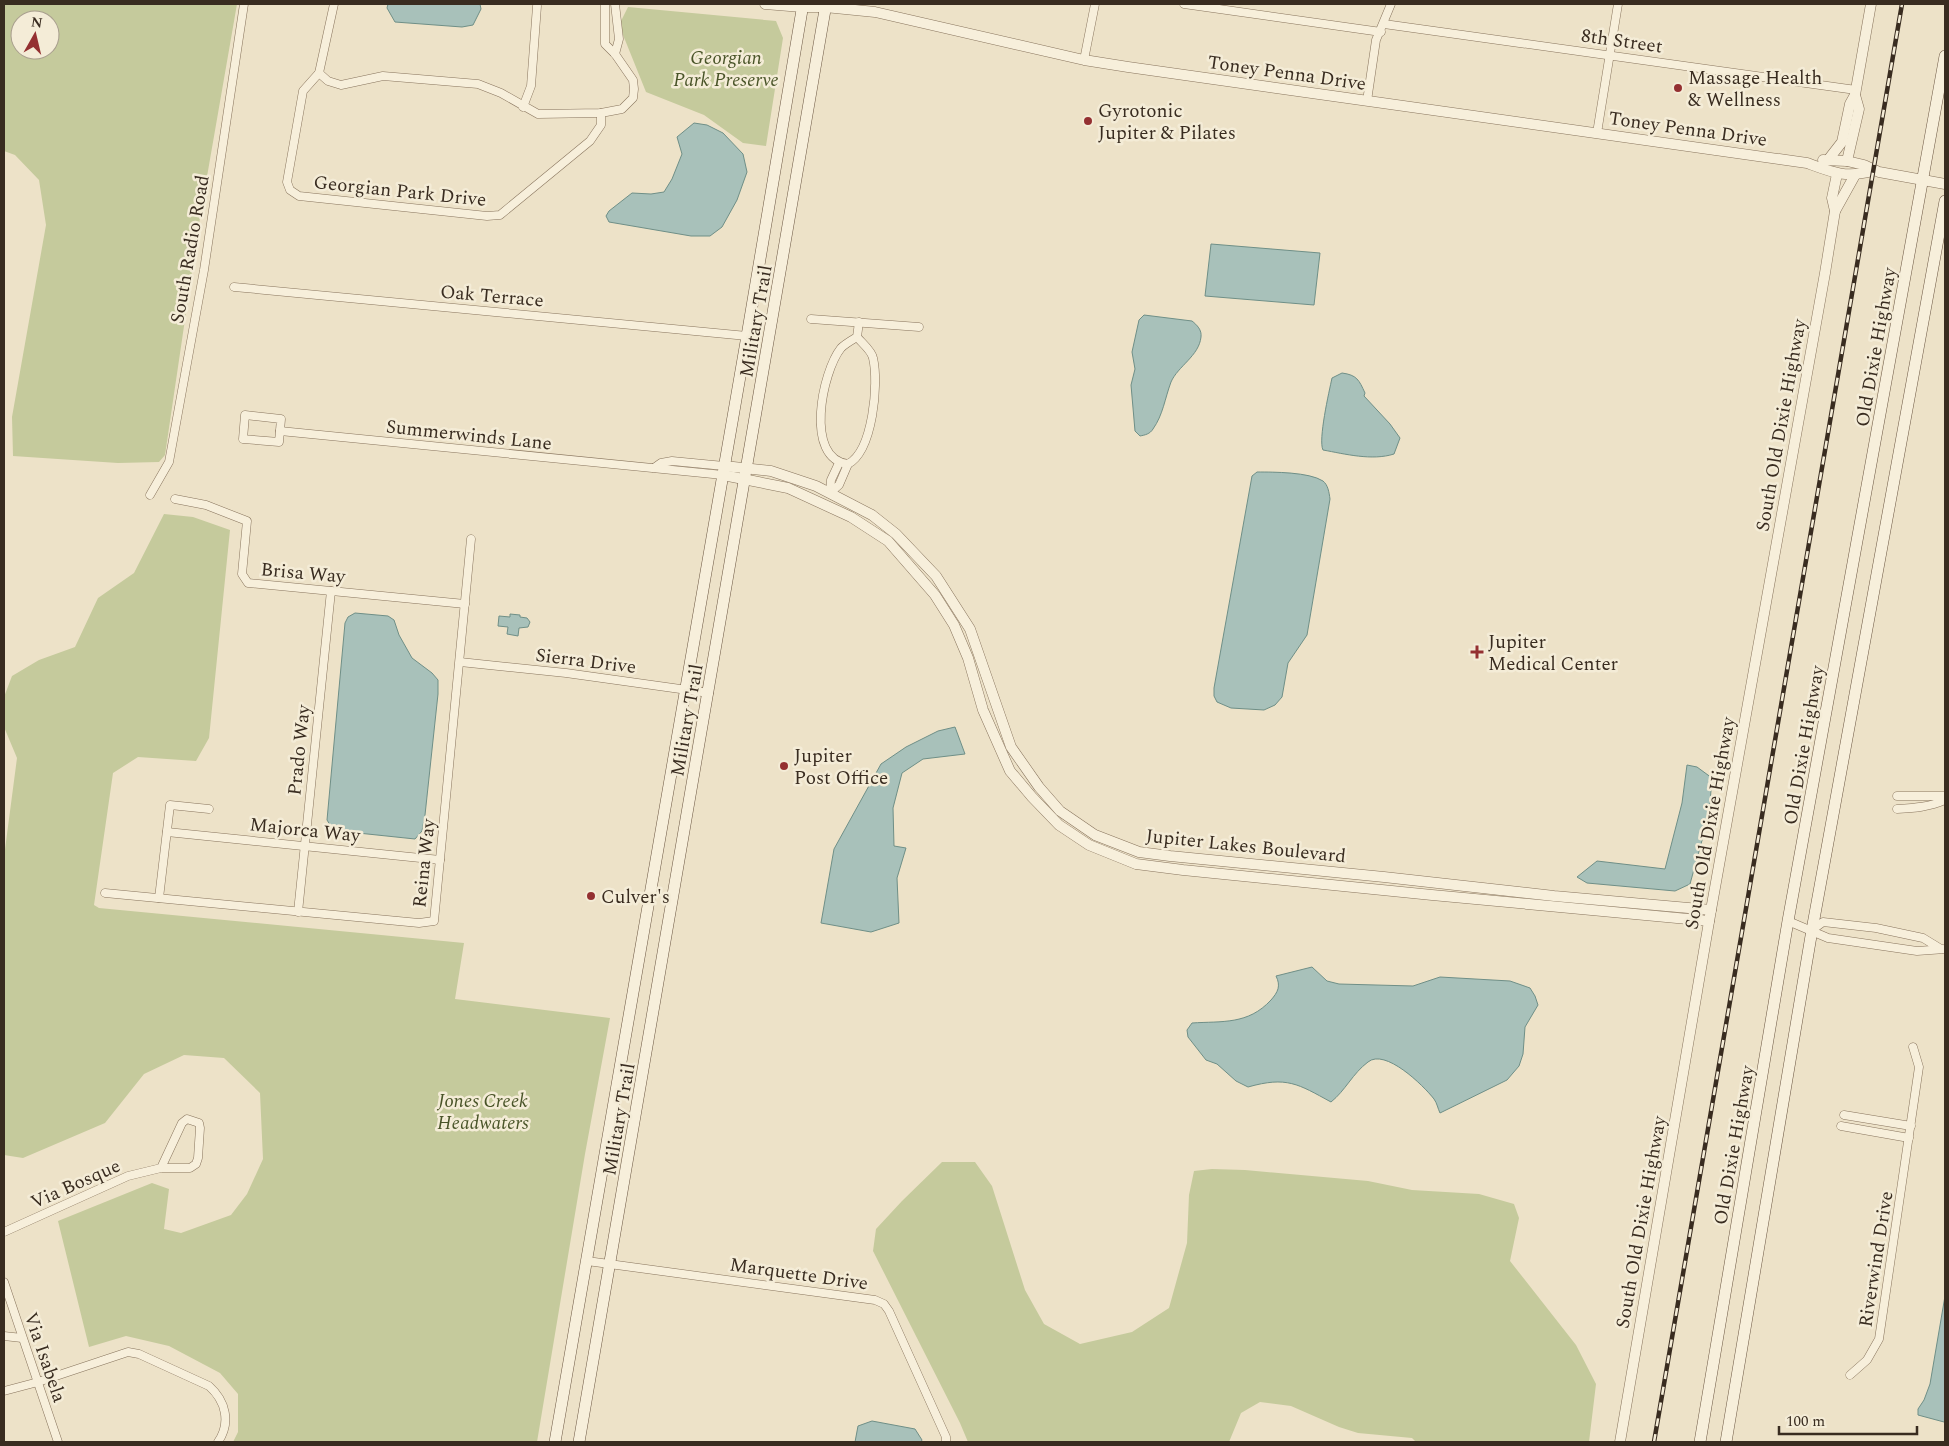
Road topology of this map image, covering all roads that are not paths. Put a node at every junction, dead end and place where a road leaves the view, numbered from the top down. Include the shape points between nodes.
1 (244, 4) edge
2 (334, 4) edge
3 (605, 4) edge
4 (615, 4) edge
5 (765, 4) edge
6 (1095, 4) edge
7 (1184, 4) edge
8 (1391, 4) edge
9 (1618, 4) edge
10 (1872, 4) edge
11 (826, 5) edge
12 (537, 6) dead end
13 (802, 6) edge
14 (1384, 24) junction
15 (1381, 32) junction
16 (615, 54) junction
17 (1610, 54) junction
18 (1945, 56) edge
19 (1084, 60) junction
20 (319, 73) junction
21 (1855, 92) junction
22 (1367, 101) junction
23 (523, 107) junction
24 (601, 113) junction
25 (1597, 133) junction
26 (1828, 160) junction
27 (1847, 161) junction
28 (1807, 163) junction
29 (1873, 171) junction
30 (1837, 174) junction
31 (1855, 175) junction
32 (1923, 180) junction
33 (1945, 184) edge
34 (1945, 201) edge
35 (1835, 211) junction
36 (234, 287) dead end
37 (811, 319) dead end
38 (859, 322) junction
39 (919, 327) dead end
40 (747, 336) junction
41 (857, 337) junction
42 (280, 431) junction
43 (839, 463) junction
44 (848, 464) junction
45 (724, 470) junction
46 (746, 474) junction
47 (830, 492) junction
48 (150, 495) dead end
49 (175, 499) dead end
50 (471, 539) dead end
51 (330, 591) junction
52 (465, 604) junction
53 (460, 662) junction
54 (686, 689) junction
55 (709, 693) junction
56 (1897, 796) dead end
57 (1945, 798) edge
58 (209, 809) dead end
59 (1897, 809) dead end
60 (167, 832) junction
61 (305, 845) junction
62 (440, 860) junction
63 (105, 894) dead end
64 (159, 898) junction
65 (1711, 910) junction
66 (298, 912) junction
67 (1709, 921) junction
68 (1788, 921) junction
69 (1812, 930) junction
70 (1943, 949) edge
71 (1914, 1047) dead end
72 (1844, 1115) dead end
73 (1841, 1126) dead end
74 (1911, 1126) junction
75 (1909, 1138) junction
76 (162, 1168) junction
77 (4, 1232) edge
78 (587, 1261) junction
79 (610, 1264) junction
80 (4, 1282) edge
81 (4, 1336) edge
82 (22, 1338) junction
83 (1850, 1375) dead end
84 (38, 1382) junction
85 (4, 1391) edge
86 (58, 1442) edge
87 (218, 1442) edge
88 (555, 1442) edge
89 (579, 1442) edge
90 (946, 1442) edge
91 (1620, 1442) edge
92 (1700, 1442) edge
93 (1726, 1442) edge

1 - 48 street, South Radio Road via 204,270 169,462
2 - 20 street, Georgian Park Drive
3 - 16 street via 605,44
4 - 16 street via 619,39
5 - 13 street, Toney Penna Drive
6 - 19 street
7 - 15 street
8 - 14 street
9 - 17 street
10 - 21 street
11 - 13 street, Toney Penna Drive
11 - 19 street, Toney Penna Drive via 899,16
11 - 46 main road, Military Trail
12 - 23 street via 531,86
13 - 40 main road, Military Trail
14 - 15 street
14 - 17 street, 8th Street
15 - 22 street via 1376,40
16 - 24 street via 633,80 633,98 622,109
17 - 21 street, 8th Street
17 - 25 street
18 - 32 main road, Old Dixie Highway
19 - 22 street, Toney Penna Drive
20 - 23 street via 328,81 341,85 383,76 478,84
20 - 24 street, Georgian Park Drive via 303,91 287,182 290,190 299,196 500,215 590,140 601,125
21 - 26 street via 1842,142
21 - 27 street via 1859,109
22 - 25 street, Toney Penna Drive
23 - 24 street via 538,114
25 - 28 street, Toney Penna Drive
26 - 27 street, Toney Penna Drive
26 - 28 street, Toney Penna Drive
27 - 29 street, Toney Penna Drive
28 - 30 street, Toney Penna Drive
29 - 31 street, Toney Penna Drive
29 - 32 street, Toney Penna Drive
30 - 31 street, Toney Penna Drive
30 - 35 street, South Old Dixie Highway via 1832,198
31 - 35 street, South Old Dixie Highway
32 - 33 street, Toney Penna Drive
32 - 68 main road, Old Dixie Highway
34 - 69 main road
35 - 65 street, South Old Dixie Highway
36 - 40 street, Oak Terrace
37 - 38 street
38 - 39 street
38 - 41 street
40 - 45 main road, Military Trail
41 - 43 street via 841,348 822,396 820,422 825,442 832,458
41 - 44 street via 873,356 876,393 872,421 858,455
42 - 42 street via 279,442 242,439 245,415 281,419
42 - 45 street, Summerwinds Lane via 654,468
43 - 44 street
43 - 47 street via 831,480
44 - 47 street via 839,485
45 - 46 street, Jupiter Lakes Boulevard
45 - 54 main road, Military Trail
46 - 47 street, Jupiter Lakes Boulevard via 771,471
46 - 55 main road, Military Trail
46 - 67 street, Jupiter Lakes Boulevard via 788,488 851,516 888,541 935,595 954,625 968,658 983,710 1010,771 1059,824 1089,845 1136,864
47 - 65 street, Jupiter Lakes Boulevard via 872,515 896,534 936,576 970,629 1011,747 1060,811 1095,835 1139,852 1170,856
49 - 51 street, Brisa Way via 206,505 247,521 242,574 248,583
50 - 52 street, Reina Way
51 - 52 street, Brisa Way
51 - 61 street, Prado Way
52 - 53 street, Reina Way
53 - 54 street, Sierra Drive
53 - 62 street, Reina Way
54 - 55 street, Sierra Drive
54 - 78 main road, Military Trail
55 - 79 main road, Military Trail
56 - 57 street
57 - 59 street via 1927,806
58 - 60 street via 170,805
60 - 61 street, Majorca Way
60 - 64 street
61 - 62 street, Majorca Way
61 - 66 street, Prado Way
62 - 66 street, Reina Way via 434,921
63 - 64 street, Reina Way
64 - 66 street, Reina Way
65 - 67 street, South Old Dixie Highway
67 - 91 street, South Old Dixie Highway
68 - 69 street
68 - 92 main road, Old Dixie Highway
69 - 70 street via 1828,938 1917,951
69 - 70 street via 1824,922 1876,928 1924,938
69 - 93 main road
71 - 74 street, Riverwind Drive via 1919,1067
72 - 74 street
73 - 75 street
74 - 75 street, Riverwind Drive
75 - 83 street, Riverwind Drive via 1879,1340 1867,1360
76 - 76 street, Via Bosque via 190,1168 196,1164 200,1128 193,1119 182,1122
76 - 77 street, Via Bosque via 128,1176
78 - 79 street, Marquette Drive
78 - 88 main road, Military Trail
79 - 89 main road, Military Trail
79 - 90 street, Marquette Drive via 875,1300 884,1304
80 - 82 street, Via Isabela
81 - 82 street
82 - 84 street, Via Isabela
84 - 85 street
84 - 86 street, Via Isabela
84 - 87 street via 128,1352 139,1354 209,1386 217,1393 224,1404 226,1418 223,1435

